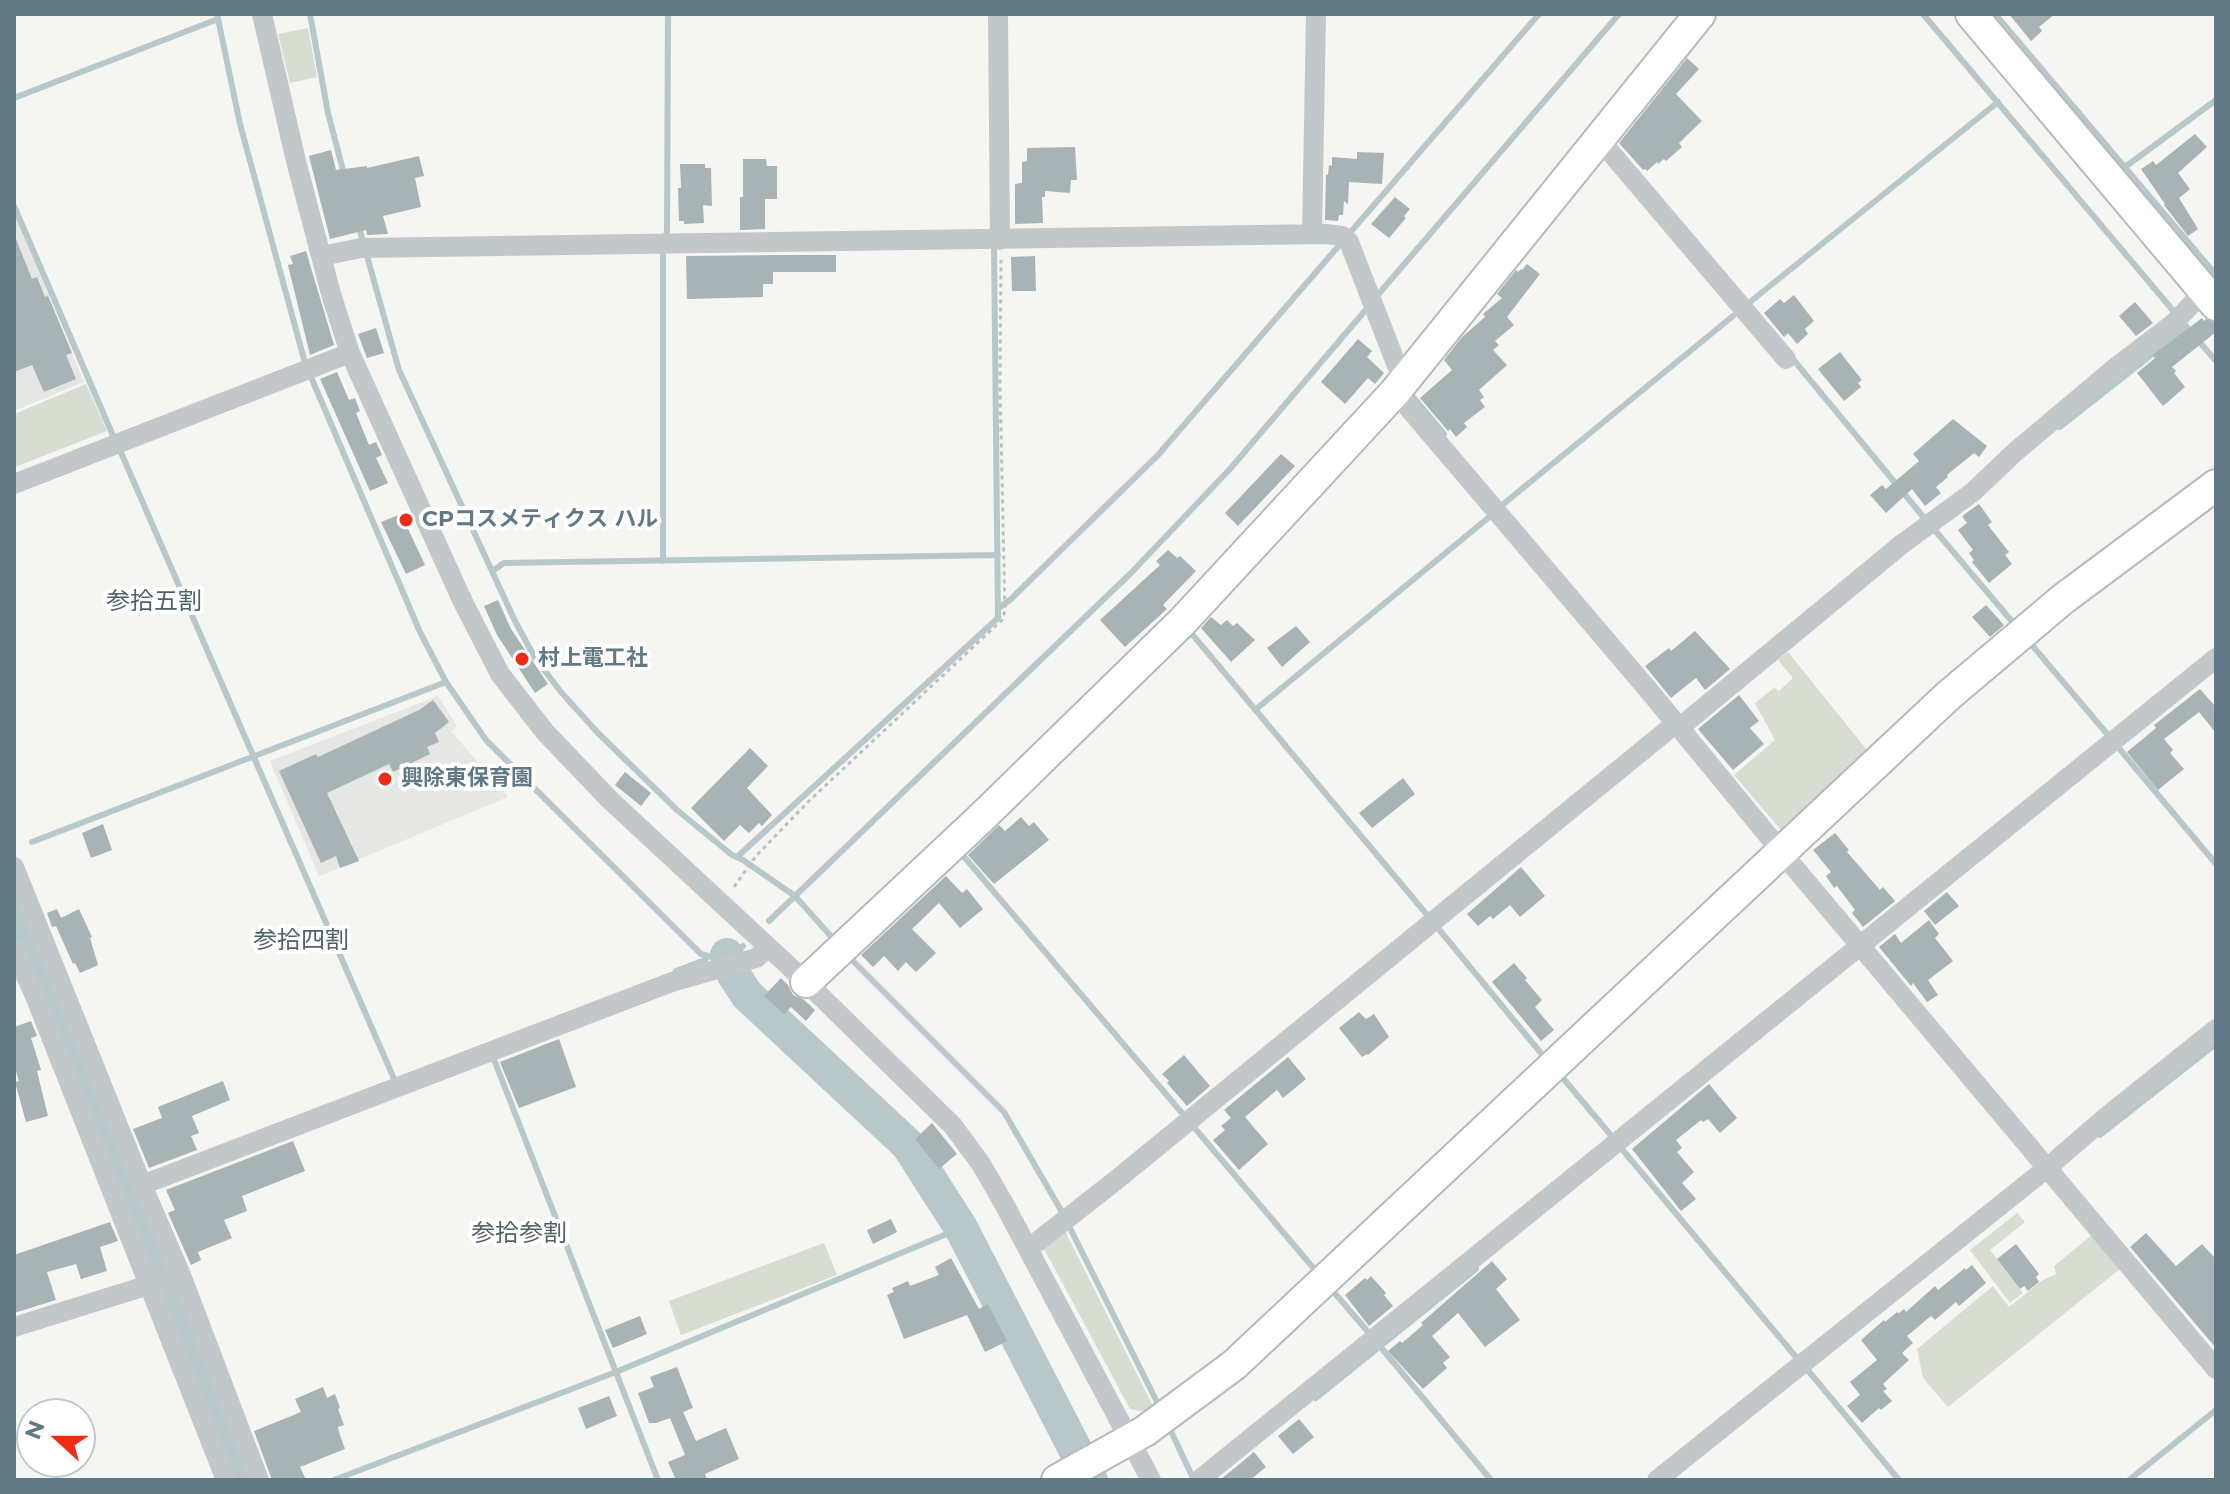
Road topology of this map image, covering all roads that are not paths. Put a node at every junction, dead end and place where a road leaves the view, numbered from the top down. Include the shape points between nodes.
1 (262, 14) edge
2 (998, 14) edge
3 (1316, 14) edge
4 (1700, 14) edge
5 (1971, 14) edge
6 (1600, 140) junction
7 (1312, 234) junction
8 (996, 240) junction
9 (322, 256) junction
10 (2195, 307) edge
11 (350, 353) junction
12 (1786, 359) dead end
13 (1402, 384) junction
14 (14, 484) edge
15 (2216, 485) edge
16 (2216, 658) edge
17 (1677, 726) junction
18 (1782, 852) junction
19 (14, 867) edge
20 (1860, 945) junction
21 (768, 948) junction
22 (23, 953) edge
23 (806, 982) junction
24 (2216, 1029) edge
25 (2047, 1168) junction
26 (142, 1185) junction
27 (1028, 1249) junction
28 (159, 1280) junction
29 (14, 1327) edge
30 (2216, 1369) edge
31 (1130, 1440) junction
32 (1075, 1471) edge
33 (226, 1480) edge
34 (259, 1480) edge
35 (1151, 1480) edge
36 (1199, 1480) edge
37 (1657, 1480) edge

1 - 9 street
2 - 8 street
3 - 7 street
4 - 6 street
5 - 10 street
6 - 12 street
6 - 13 street
7 - 8 street
7 - 13 street via 1346,239
8 - 9 street via 366,248
9 - 11 street
10 - 17 street via 1973,492
11 - 14 street
11 - 21 street via 500,674 545,732 610,800
13 - 17 street
13 - 23 street via 1182,622
15 - 18 street via 1995,656
16 - 20 street
17 - 18 street
17 - 27 street
18 - 20 street
18 - 31 street via 1234,1365
19 - 22 street
20 - 25 street
20 - 36 street
21 - 23 street
21 - 26 street via 756,958 672,982
22 - 26 street
22 - 28 street via 37,1001
23 - 27 street via 953,1126 981,1164
24 - 25 street
25 - 30 street
25 - 37 street
26 - 28 street
27 - 31 street
28 - 29 street
28 - 33 street
28 - 34 street
31 - 32 street
31 - 35 street

